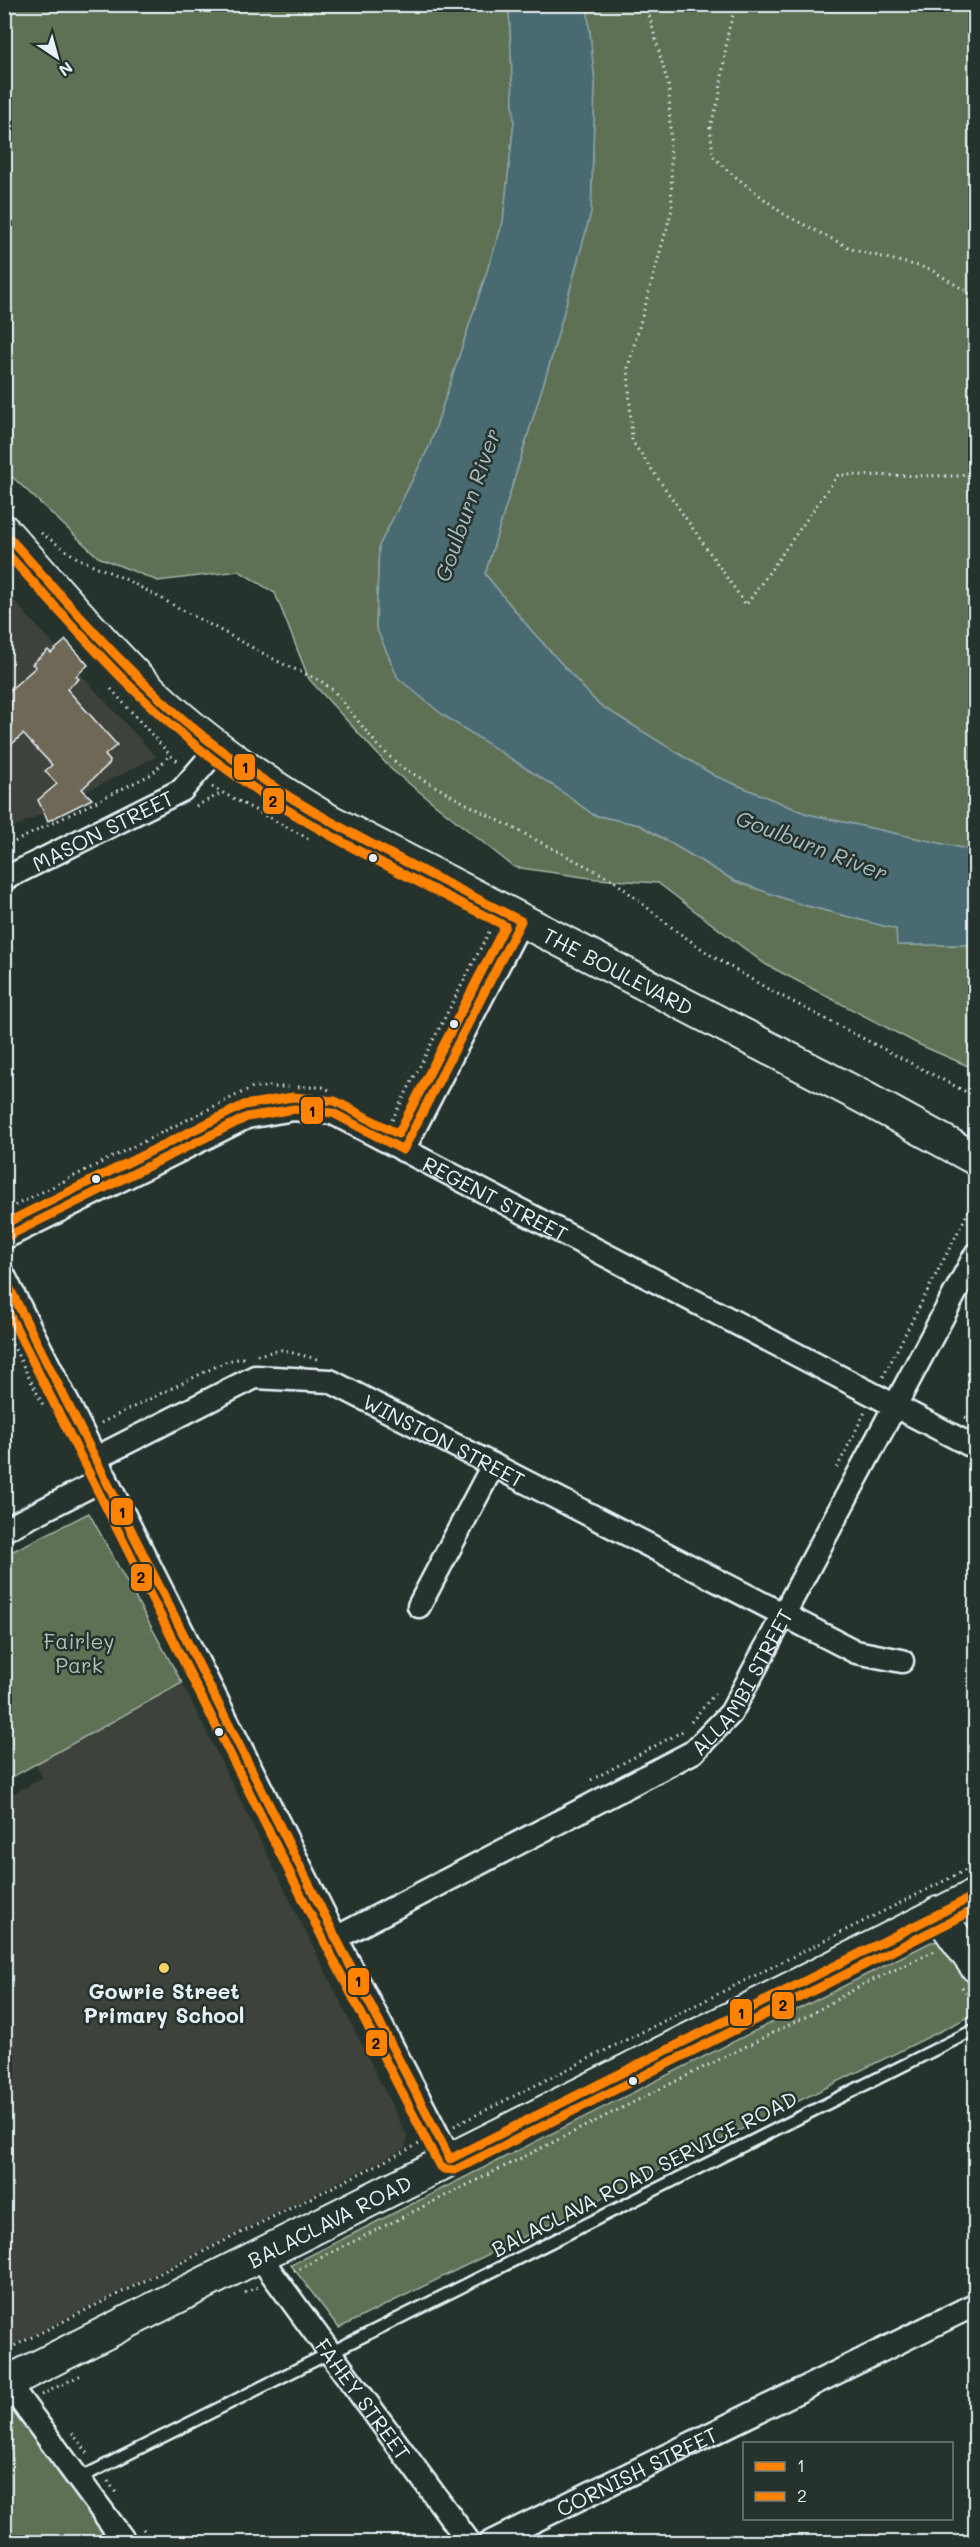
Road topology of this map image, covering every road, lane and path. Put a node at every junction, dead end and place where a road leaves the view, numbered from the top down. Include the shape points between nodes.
1 (646, 4) edge
2 (736, 4) edge
3 (975, 297) edge
4 (975, 464) edge
5 (4, 497) edge
6 (18, 523) edge
7 (218, 748) junction
8 (170, 755) dead end
9 (4, 847) edge
10 (4, 879) edge
11 (521, 921) junction
12 (489, 932) dead end
13 (975, 1097) edge
14 (391, 1122) dead end
15 (403, 1150) junction
16 (975, 1159) edge
17 (975, 1197) edge
18 (4, 1238) edge
19 (975, 1254) edge
20 (4, 1276) edge
21 (874, 1395) junction
22 (895, 1406) junction
23 (975, 1448) edge
24 (96, 1458) junction
25 (493, 1465) junction
26 (834, 1473) dead end
27 (106, 1478) junction
28 (4, 1530) edge
29 (419, 1606) dead end
30 (784, 1615) junction
31 (902, 1661) dead end
32 (721, 1687) dead end
33 (691, 1722) dead end
34 (683, 1731) dead end
35 (588, 1781) dead end
36 (975, 1865) edge
37 (975, 1895) edge
38 (938, 1913) junction
39 (336, 1938) junction
40 (937, 1950) dead end
41 (975, 1966) edge
42 (975, 2029) edge
43 (443, 2147) junction
44 (268, 2268) junction
45 (242, 2294) dead end
46 (975, 2304) edge
47 (4, 2351) edge
48 (330, 2353) junction
49 (6, 2383) edge
50 (78, 2479) junction
51 (125, 2542) edge
52 (469, 2542) edge
53 (491, 2542) edge

1 - 4 path via 669,88 672,209 628,367 632,441 746,605 838,475 961,476
2 - 3 path via 719,99 710,126 713,156 785,215 855,250 930,268
5 - 6 path
6 - 7 street, THE BOULEVARD via 143,684
6 - 13 path via 77,558 321,681 401,767 613,880 684,936 768,989
7 - 10 street, MASON STREET via 182,790
7 - 11 street, THE BOULEVARD via 330,821
8 - 9 path via 152,774
11 - 15 street
11 - 16 street, THE BOULEVARD
12 - 14 path
15 - 18 street, REGENT STREET via 333,1113 294,1108 247,1117
15 - 21 street, REGENT STREET
17 - 21 path
19 - 22 street, ALLAMBI STREET
20 - 24 street
21 - 22 street, REGENT STREET
21 - 26 path
22 - 23 street, REGENT STREET
22 - 30 street, ALLAMBI STREET
24 - 25 street, WINSTON STREET via 255,1377 330,1381
24 - 27 street
25 - 29 street
25 - 30 street, WINSTON STREET
27 - 28 street
27 - 39 street
30 - 31 street, WINSTON STREET via 856,1652
30 - 39 street, ALLAMBI STREET via 731,1713 693,1752
32 - 33 path
34 - 35 path
36 - 43 path
37 - 38 street, BALACLAVA ROAD
38 - 41 street
38 - 43 street, BALACLAVA ROAD
39 - 43 street
40 - 44 path via 811,2014
42 - 48 lane, BALACLAVA ROAD SERVICE ROAD
43 - 44 street, BALACLAVA ROAD
43 - 47 path
44 - 45 path
44 - 48 street, FAHEY STREET
44 - 49 street, BALACLAVA ROAD
46 - 53 street, CORNISH STREET
48 - 50 lane, BALACLAVA ROAD SERVICE ROAD
48 - 52 street, FAHEY STREET
49 - 50 street
50 - 51 street

